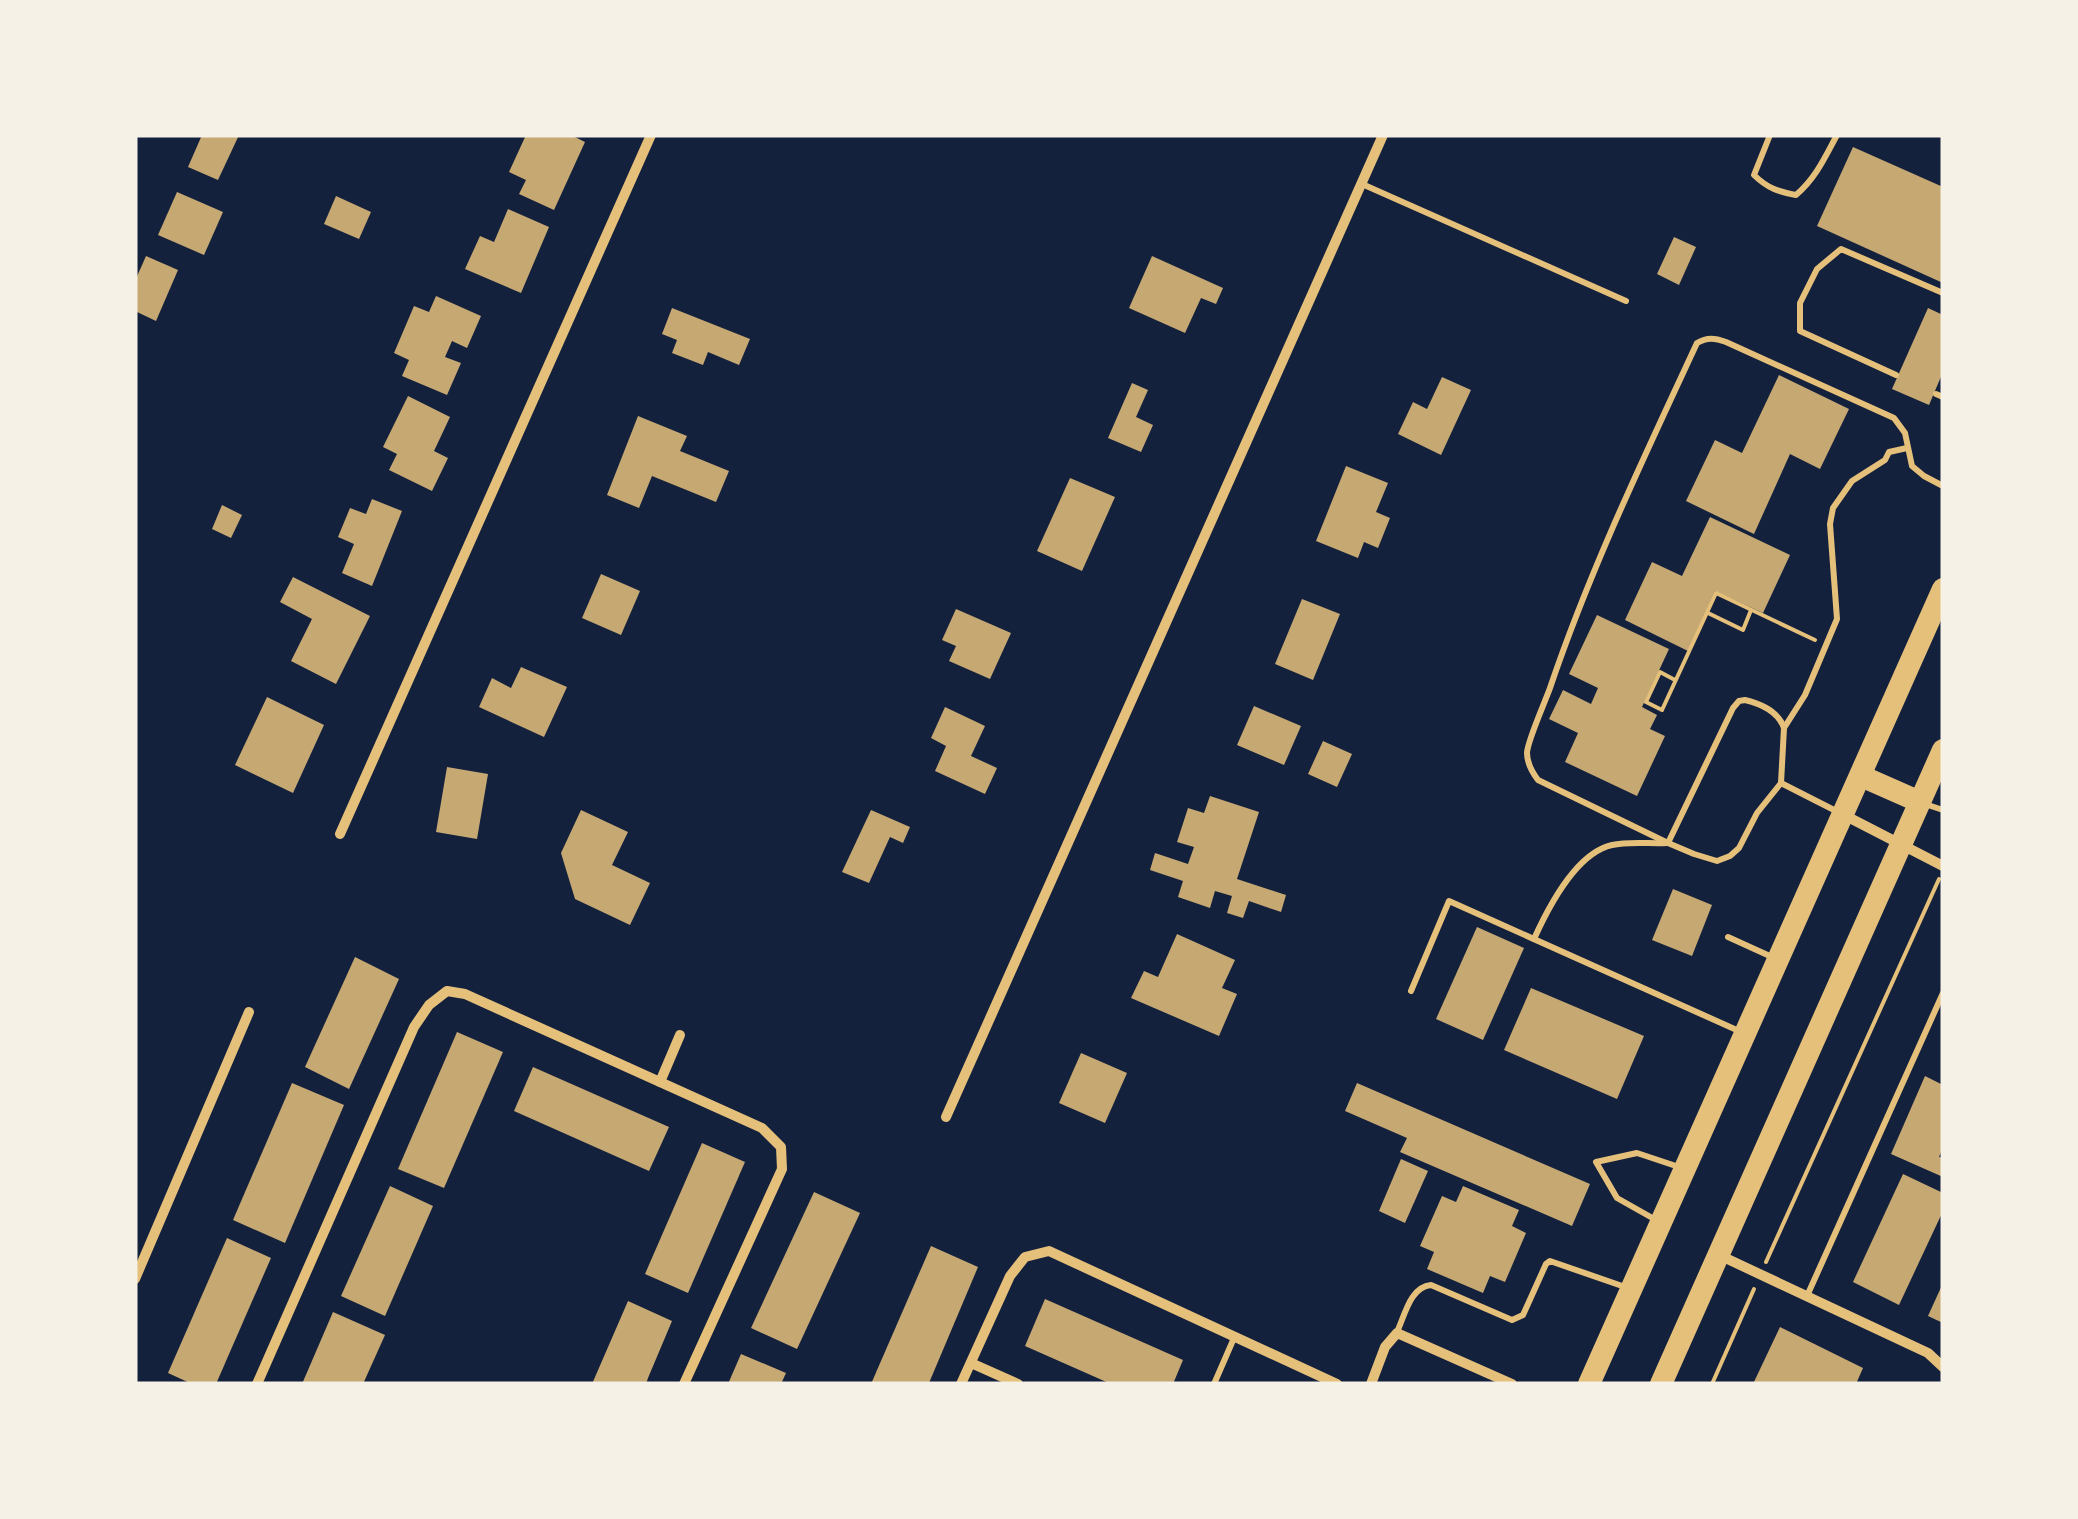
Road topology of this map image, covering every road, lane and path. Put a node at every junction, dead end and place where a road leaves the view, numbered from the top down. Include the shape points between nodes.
1 (651, 135) edge
2 (1383, 135) edge
3 (1770, 135) edge
4 (1836, 135) edge
5 (1361, 184) junction
6 (1943, 294) edge
7 (1626, 301) dead end
8 (1896, 375) dead end
9 (1908, 448) junction
10 (1943, 486) edge
11 (1943, 589) edge
12 (1751, 610) junction
13 (1707, 612) junction
14 (1827, 646) junction
15 (1675, 680) junction
16 (1784, 728) junction
17 (1943, 750) edge
18 (1861, 776) junction
19 (1781, 783) junction
20 (1920, 802) junction
21 (1943, 810) edge
22 (1844, 815) junction
23 (340, 834) dead end
24 (1668, 843) junction
25 (1902, 844) junction
26 (1943, 868) edge
27 (1728, 937) dead end
28 (1534, 940) junction
29 (1778, 959) junction
30 (1411, 991) dead end
31 (1943, 993) edge
32 (249, 1012) dead end
33 (1745, 1033) junction
34 (680, 1035) dead end
35 (660, 1082) junction
36 (946, 1117) dead end
37 (1685, 1169) junction
38 (1661, 1223) junction
39 (1718, 1255) junction
40 (1760, 1275) junction
41 (135, 1279) edge
42 (1632, 1290) junction
43 (1806, 1296) junction
44 (1397, 1333) junction
45 (1234, 1336) junction
46 (971, 1363) junction
47 (1943, 1367) edge
48 (257, 1384) edge
49 (684, 1384) edge
50 (961, 1384) edge
51 (1018, 1384) edge
52 (1214, 1384) edge
53 (1337, 1384) edge
54 (1371, 1384) edge
55 (1512, 1384) edge
56 (1589, 1384) edge
57 (1661, 1384) edge
58 (1712, 1384) edge

1 - 23 street
2 - 5 street
3 - 4 lane via 1754,176 1796,195
5 - 7 lane
5 - 36 street
6 - 8 lane via 1841,249 1817,269 1800,303 1800,331
9 - 10 lane via 1912,466
9 - 14 lane via 1889,452 1852,481 1833,508 1837,619
9 - 24 lane via 1894,418 1717,338 1697,344 1608,537 1526,750 1538,780
11 - 18 main road
12 - 13 path via 1716,594
12 - 13 path via 1743,630
12 - 14 path
13 - 15 path
14 - 16 lane
15 - 15 path via 1660,672 1646,702 1662,710
16 - 19 lane
16 - 24 lane via 1774,711 1739,701
17 - 20 main road
18 - 20 main road
18 - 22 main road
19 - 22 lane
19 - 24 lane via 1730,856 1717,861
20 - 21 lane
20 - 25 main road
22 - 25 street
22 - 29 main road
24 - 28 lane via 1611,845 1592,855 1561,886
25 - 26 street
25 - 39 main road
26 - 40 path
27 - 29 lane
28 - 30 lane via 1449,901
28 - 33 lane
29 - 33 main road
31 - 43 lane
32 - 41 street
33 - 37 main road
34 - 35 street
35 - 48 street via 465,994 438,998 414,1027
35 - 49 street via 762,1128 781,1147 782,1169
37 - 38 main road
37 - 38 lane via 1637,1153 1596,1162 1617,1198
38 - 42 main road
39 - 40 street
39 - 57 main road
40 - 43 street
40 - 58 path
42 - 44 lane via 1550,1262 1518,1319 1430,1284 1415,1292
42 - 56 main road
43 - 47 street via 1928,1352
44 - 54 street
44 - 55 street
45 - 46 street via 1049,1251 1025,1257 1010,1276
45 - 52 lane
45 - 53 street
46 - 50 street
46 - 51 street

